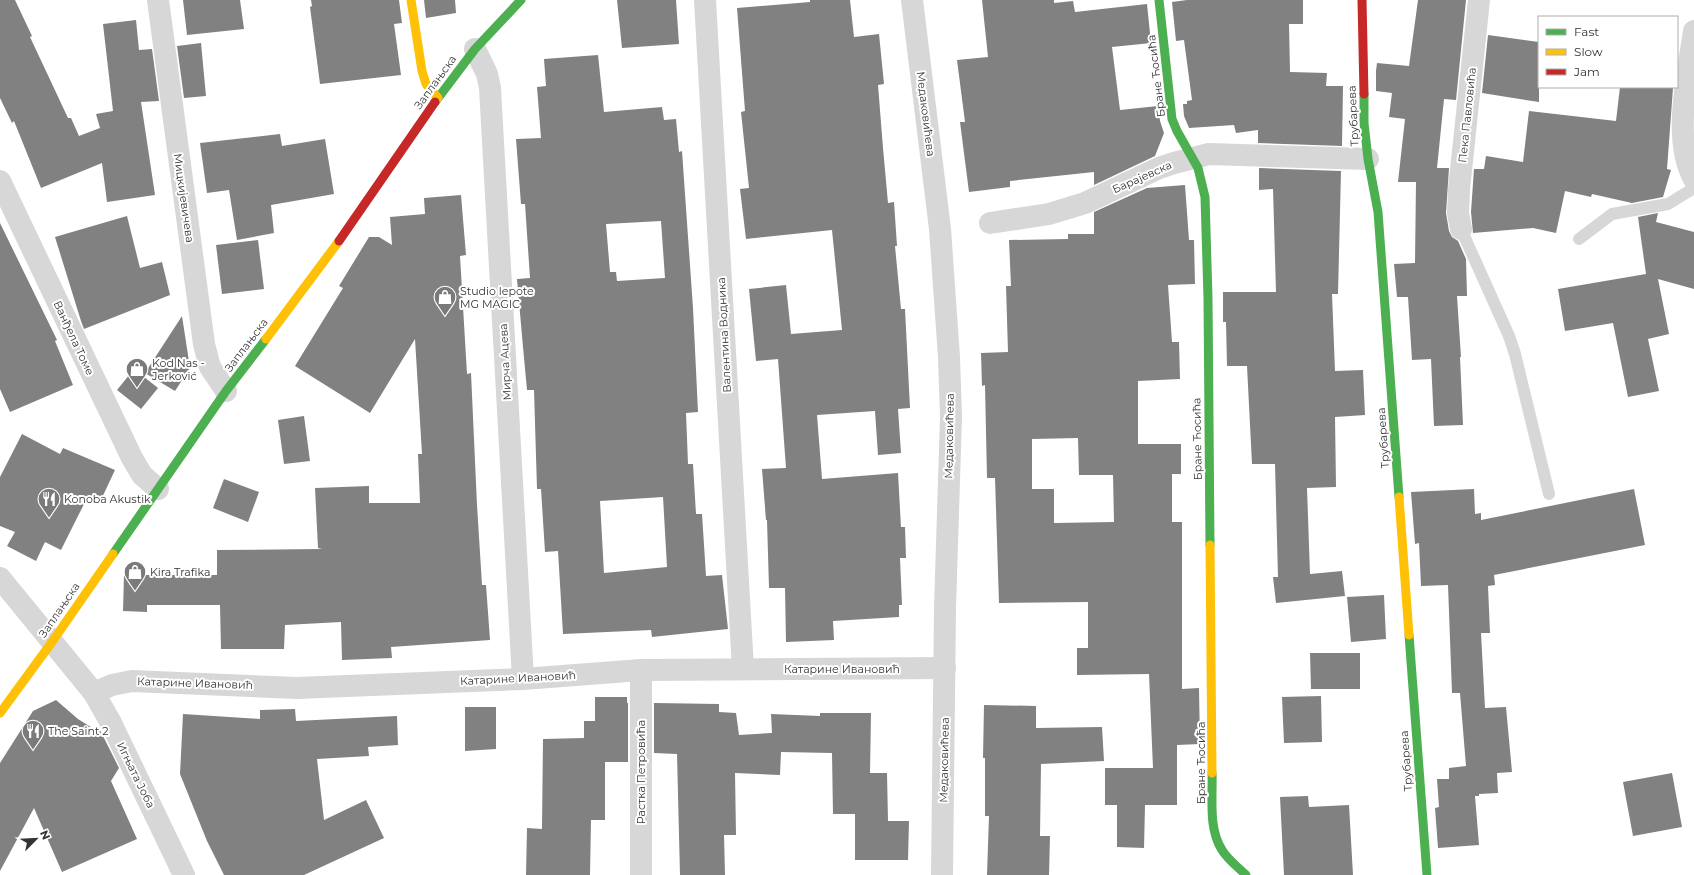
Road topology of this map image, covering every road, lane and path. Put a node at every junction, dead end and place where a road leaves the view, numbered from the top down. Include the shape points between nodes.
1 (158, 0) edge
2 (411, 0) edge
3 (521, 0) edge
4 (705, 0) edge
5 (912, 0) edge
6 (1159, 0) edge
7 (1362, 0) edge
8 (1479, 0) edge
9 (1694, 31) edge
10 (475, 49) junction
11 (438, 98) junction
12 (1193, 158) junction
13 (1368, 159) junction
14 (1694, 180) edge
15 (1, 187) edge
16 (1694, 188) edge
17 (990, 223) dead end
18 (1462, 229) joint
19 (1579, 239) dead end
20 (226, 391) junction
21 (158, 489) junction
22 (1549, 494) dead end
23 (0, 578) edge
24 (52, 642) junction
25 (945, 668) junction
26 (743, 669) junction
27 (641, 670) junction
28 (523, 679) junction
29 (94, 693) junction
30 (0, 713) edge
31 (184, 875) edge
32 (641, 875) edge
33 (942, 875) edge
34 (1246, 875) edge
35 (1427, 875) edge

1 - 20 street, Мицкијевичева via 204,344 210,367
2 - 11 street via 422,71 426,84
3 - 10 street, Заплањска
4 - 26 street, Валентина Водника
5 - 25 street, Медаковићева via 940,229 949,357 951,417
6 - 12 street, Бране Ћосића via 1172,119 1176,131
7 - 13 street, Трубарева via 1364,123
8 - 18 street, Пека Павловића via 1459,189 1458,213
9 - 14 street via 1683,117 1683,140
10 - 11 street, Заплањска
10 - 28 street, Мирча Ацева via 487,74 490,88
11 - 20 street, Заплањска via 323,264
12 - 13 street, Барајевска via 1209,154 1228,154
12 - 17 street, Барајевска via 1159,168 1085,203 1050,214
12 - 34 street, Бране Ћосића via 1201,174 1205,202 1213,827 1222,852
13 - 35 street, Трубарева via 1378,212
15 - 21 street, Ванђела Томе via 132,458 142,475
16 - 19 lane via 1668,204 1612,214
18 - 22 lane via 1515,354
20 - 21 street, Заплањска
21 - 24 street, Заплањска
23 - 24 street, Игњата Јоба
24 - 29 street, Игњата Јоба
24 - 30 street, Заплањска
25 - 26 street, Катарине Ивановић
25 - 33 street, Медаковићева
26 - 27 street, Катарине Ивановић
27 - 28 street, Катарине Ивановић
27 - 32 street, Растка Петровића
28 - 29 street, Катарине Ивановић via 297,688 132,680
29 - 31 street, Игњата Јоба

